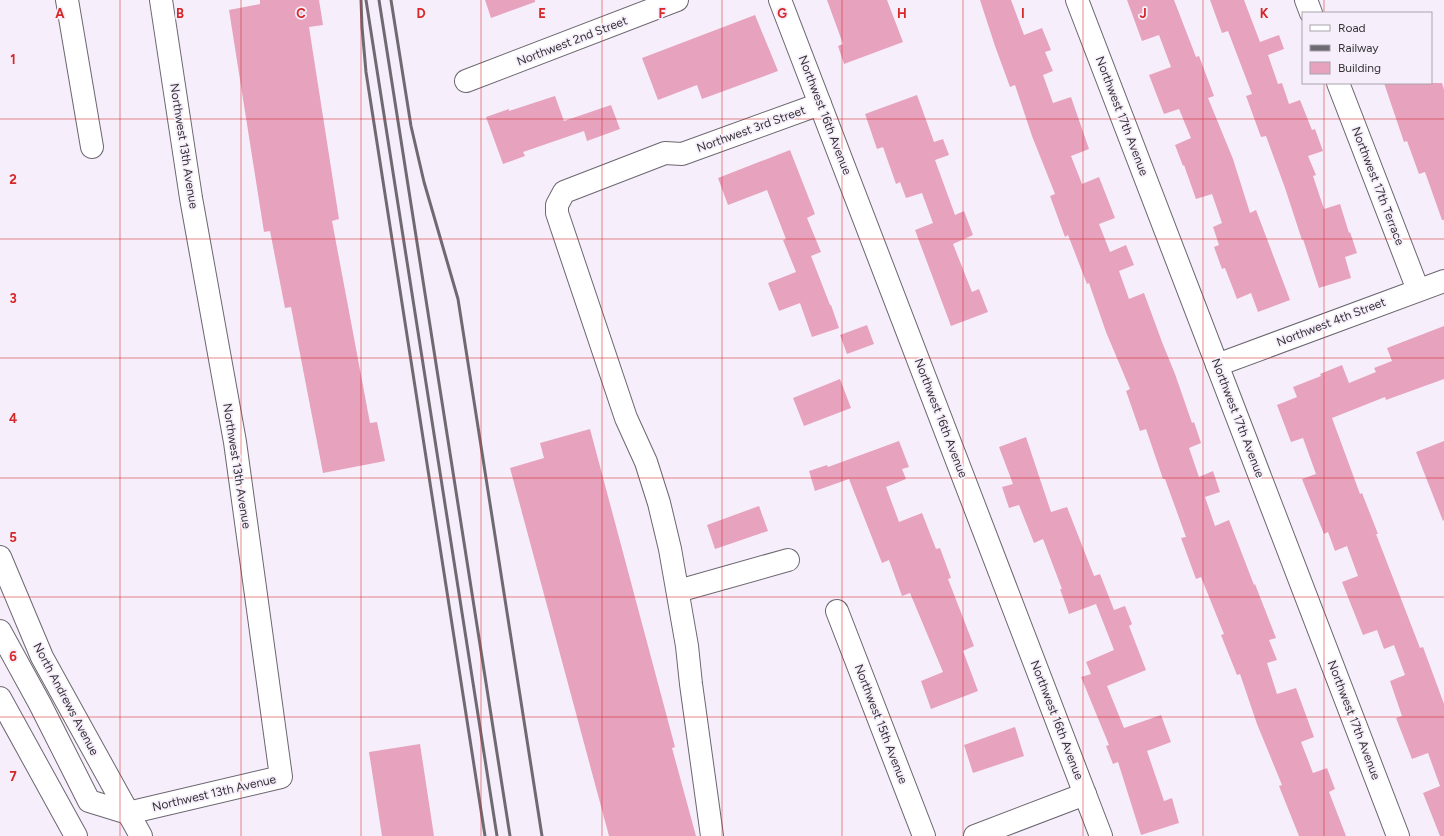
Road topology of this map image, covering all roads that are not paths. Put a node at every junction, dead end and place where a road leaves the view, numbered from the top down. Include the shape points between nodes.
1 (67, 0) edge
2 (161, 0) edge
3 (677, 0) edge
4 (780, 0) edge
5 (1077, 0) edge
6 (1306, 0) edge
7 (1311, 12) edge
8 (466, 81) dead end
9 (1338, 84) edge
10 (820, 104) junction
11 (92, 147) dead end
12 (1444, 281) edge
13 (1418, 290) junction
14 (1217, 365) junction
15 (0, 557) edge
16 (788, 560) dead end
17 (678, 592) junction
18 (837, 611) dead end
19 (0, 631) edge
20 (0, 698) edge
21 (1085, 794) junction
22 (128, 814) junction
23 (76, 836) edge
24 (141, 836) edge
25 (712, 836) edge
26 (924, 836) edge
27 (975, 836) edge
28 (1101, 836) edge
29 (1398, 836) edge

1 - 11 street
2 - 22 street, Northwest 13th Avenue via 191,198 235,442 282,777
3 - 8 street, Northwest 2nd Street
4 - 10 street, Northwest 16th Avenue
5 - 14 street, Northwest 17th Avenue
6 - 7 street
9 - 13 street, Northwest 17th Terrace
10 - 17 street, Northwest 3rd Street via 682,154 665,152 564,192 557,205 556,213 624,412 646,462 659,503
10 - 21 street, Northwest 16th Avenue
12 - 13 street, Northwest 4th Street
13 - 14 street, Northwest 4th Street
14 - 29 street, Northwest 17th Avenue
15 - 22 street, North Andrews Avenue via 42,657
16 - 17 street
17 - 25 street
18 - 26 street, Northwest 15th Avenue
19 - 22 street via 89,801
20 - 23 street
21 - 27 street
21 - 28 street, Northwest 16th Avenue
22 - 24 street, North Andrews Avenue

